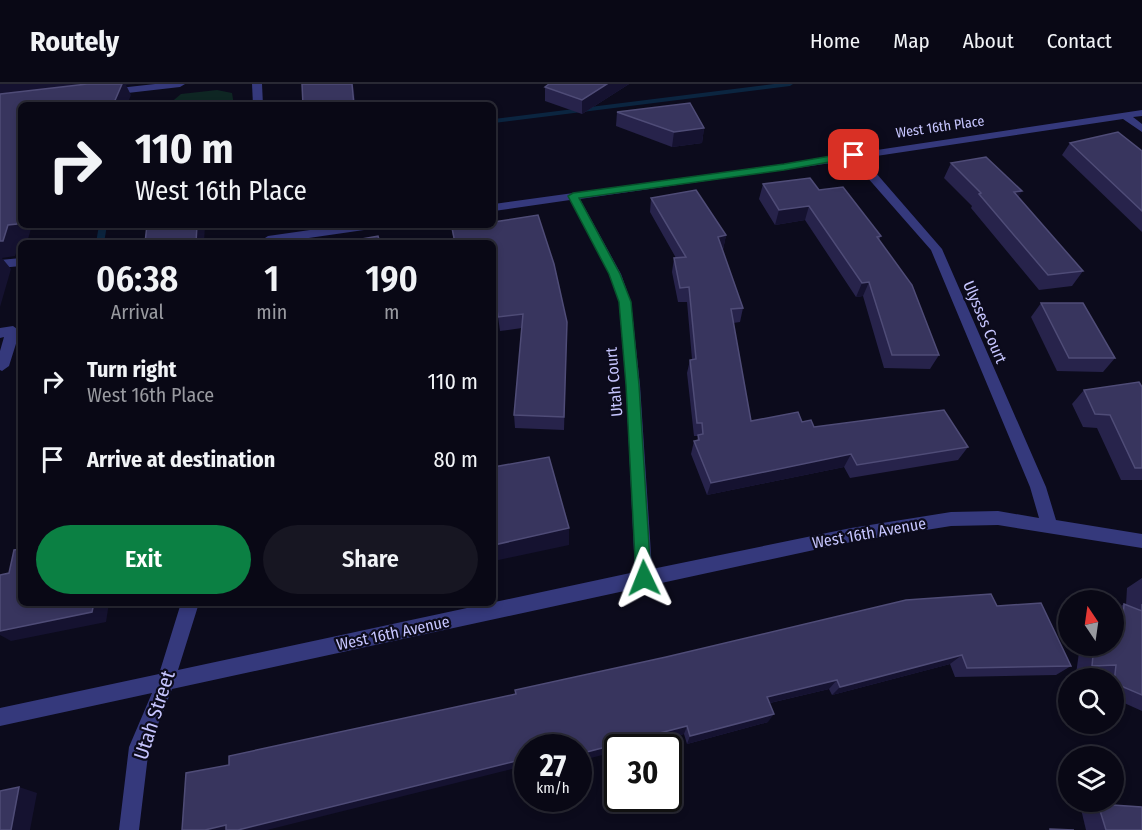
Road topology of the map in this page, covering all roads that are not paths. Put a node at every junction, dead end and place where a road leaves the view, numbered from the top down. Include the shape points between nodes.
1 (180, 84) edge
2 (257, 84) edge
3 (101, 93) edge
4 (258, 102) edge
5 (1142, 113) edge
6 (1125, 115) junction
7 (1142, 129) edge
8 (854, 155) junction
9 (573, 196) junction
10 (496, 207) edge
11 (353, 228) edge
12 (280, 240) edge
13 (18, 262) edge
14 (0, 264) edge
15 (0, 333) edge
16 (2, 366) dead end
17 (1049, 525) junction
18 (1142, 541) edge
19 (644, 578) junction
20 (189, 606) edge
21 (165, 682) junction
22 (0, 717) edge
23 (129, 830) edge

1 - 3 street
2 - 4 street
5 - 6 street, West 16th Place
6 - 7 street
6 - 8 street, West 16th Place
8 - 9 street, West 16th Place
8 - 17 street, Ulysses Court via 936,249 1038,487
9 - 10 street, West 16th Place
9 - 19 street, Utah Court via 615,274 625,302
11 - 12 street
13 - 14 street
15 - 16 street via 13,331
17 - 18 street, West 16th Avenue
17 - 19 street, West 16th Avenue via 998,518 951,519 851,535
19 - 21 street, West 16th Avenue
20 - 21 street, Utah Street
21 - 22 street, West 16th Avenue
21 - 23 street, Utah Street via 139,747

